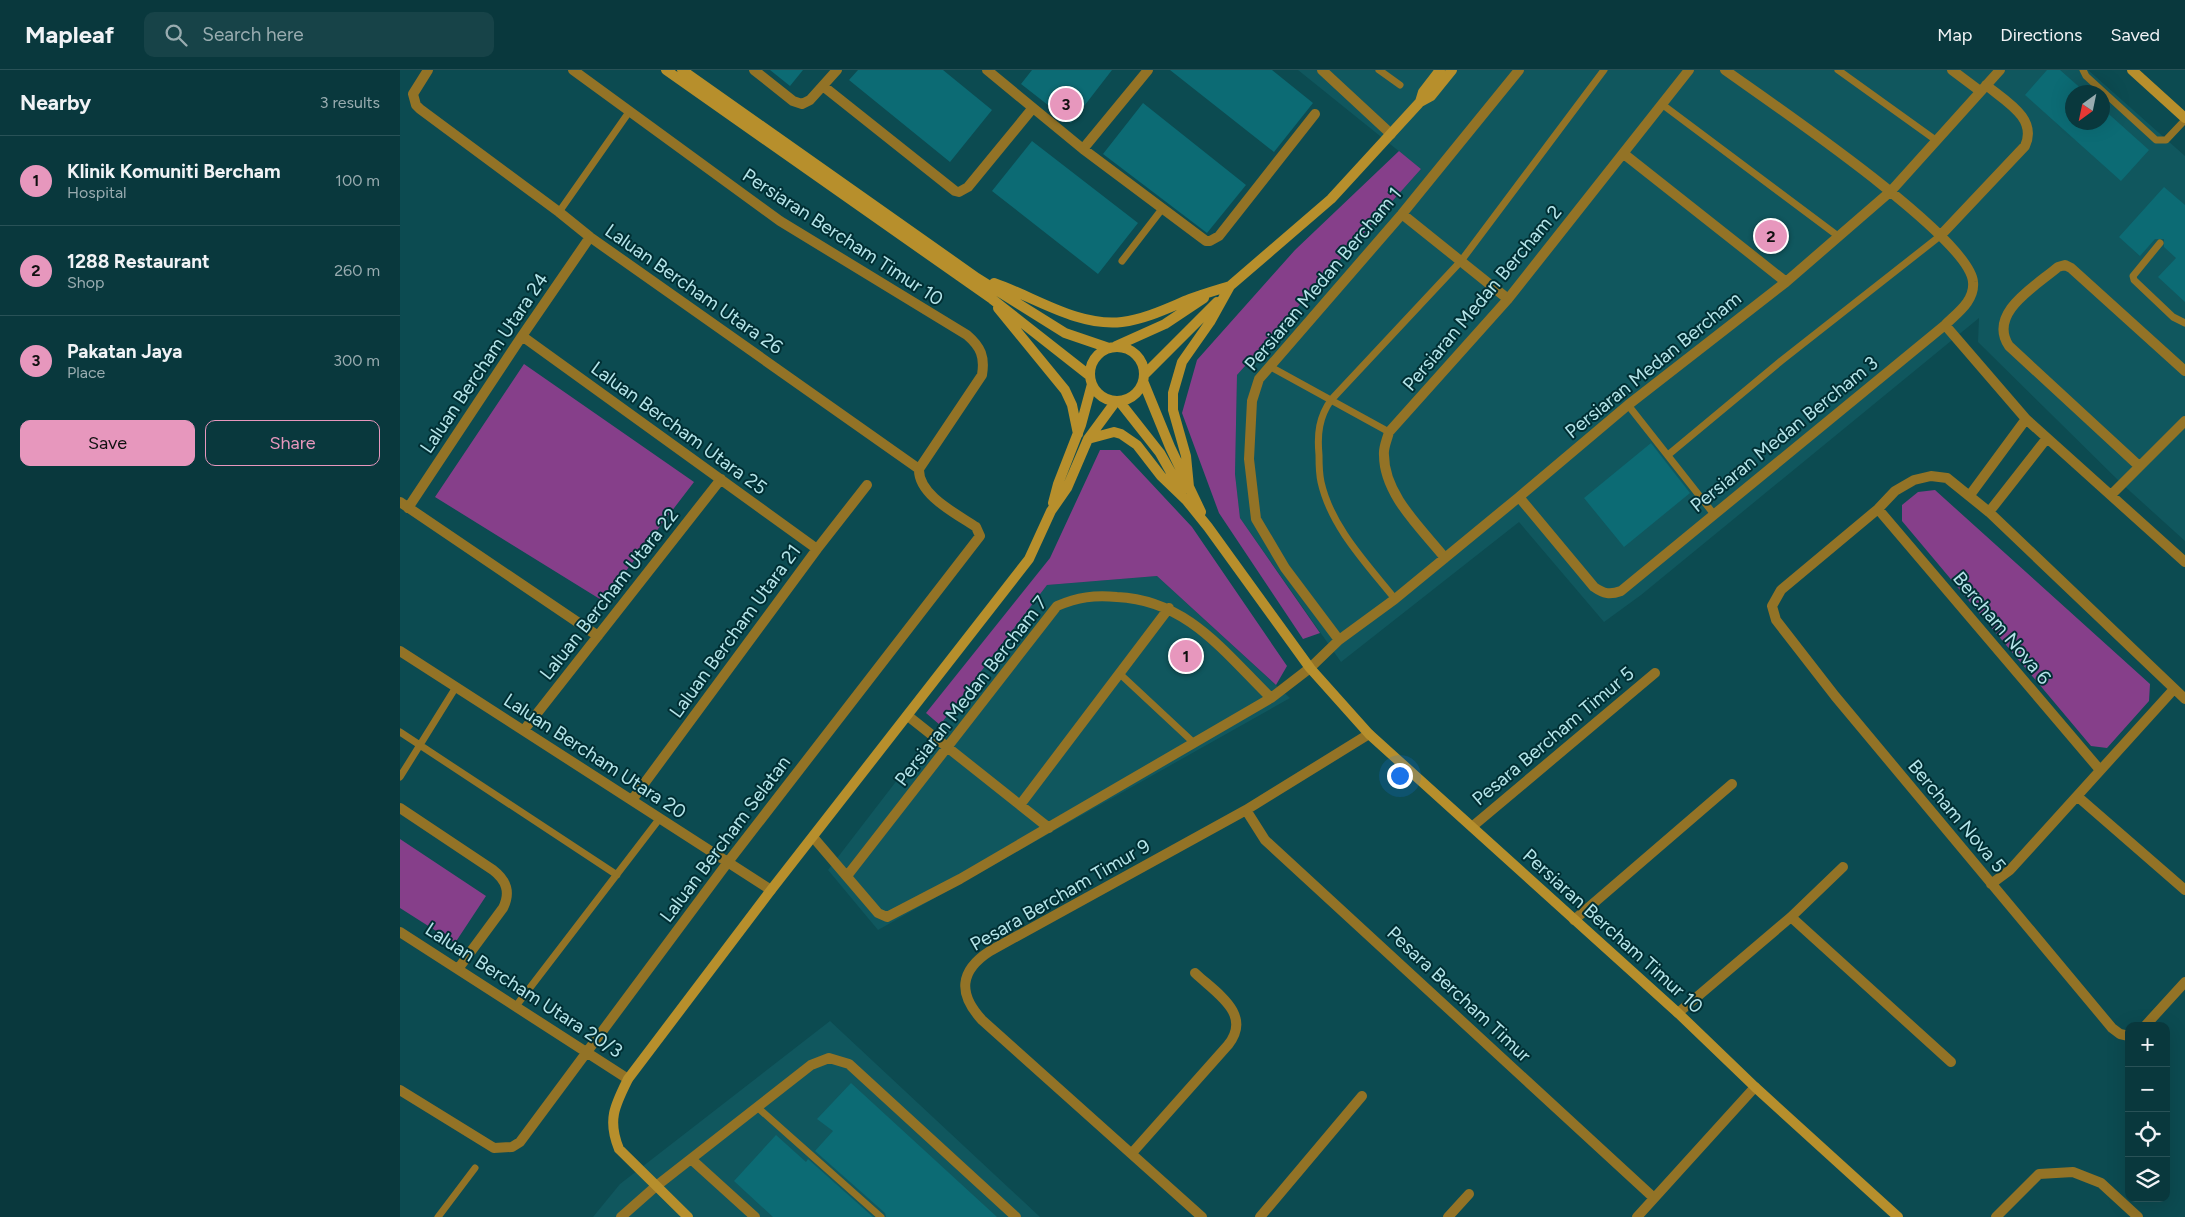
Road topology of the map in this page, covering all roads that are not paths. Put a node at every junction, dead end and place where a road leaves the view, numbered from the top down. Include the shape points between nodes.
1 (428, 70) edge
2 (573, 70) edge
3 (666, 70) edge
4 (682, 70) edge
5 (754, 70) edge
6 (837, 70) edge
7 (987, 70) edge
8 (1148, 70) edge
9 (1322, 70) edge
10 (1379, 70) edge
11 (1440, 70) edge
12 (1452, 70) edge
13 (1519, 70) edge
14 (1604, 70) edge
15 (1689, 70) edge
16 (1725, 70) edge
17 (1838, 70) edge
18 (1952, 70) edge
19 (2000, 70) edge
20 (2083, 70) edge
21 (2132, 70) edge
22 (1400, 85) dead end
23 (823, 86) junction
24 (1983, 88) junction
25 (1420, 102) junction
26 (1663, 105) junction
27 (1032, 109) junction
28 (629, 112) junction
29 (1314, 114) dead end
30 (2185, 119) edge
31 (1391, 134) junction
32 (1937, 141) junction
33 (1083, 149) junction
34 (1624, 154) junction
35 (1891, 191) junction
36 (1162, 209) junction
37 (560, 212) junction
38 (1402, 214) junction
39 (1838, 236) junction
40 (1940, 236) junction
41 (590, 238) junction
42 (2160, 243) dead end
43 (1122, 261) dead end
44 (1461, 261) junction
45 (977, 278) junction
46 (1786, 282) junction
47 (1219, 294) junction
48 (992, 299) junction
49 (1508, 299) junction
50 (2185, 323) edge
51 (1945, 325) junction
52 (522, 336) junction
53 (1112, 347) junction
54 (1269, 366) junction
55 (2185, 370) edge
56 (1144, 378) junction
57 (1091, 380) junction
58 (1331, 400) junction
59 (1118, 401) junction
60 (1628, 405) junction
61 (2026, 419) junction
62 (2183, 427) edge
63 (1390, 432) junction
64 (1078, 434) junction
65 (2047, 438) junction
66 (1088, 439) junction
67 (1668, 455) junction
68 (2139, 466) junction
69 (919, 469) junction
70 (721, 479) junction
71 (867, 485) dead end
72 (1190, 488) junction
73 (1970, 495) junction
74 (2110, 495) junction
75 (1519, 497) junction
76 (1187, 501) junction
77 (404, 505) edge
78 (1878, 509) junction
79 (1051, 511) junction
80 (1989, 512) junction
81 (1713, 513) junction
82 (1208, 527) junction
83 (817, 549) junction
84 (1445, 558) junction
85 (2185, 562) edge
86 (1395, 598) junction
87 (1169, 608) junction
88 (598, 636) junction
89 (1339, 640) junction
90 (400, 651) edge
91 (1310, 668) junction
92 (1655, 673) dead end
93 (1120, 674) junction
94 (456, 687) junction
95 (2174, 689) junction
96 (1271, 698) junction
97 (2185, 699) edge
98 (908, 716) junction
99 (524, 730) junction
100 (400, 732) edge
101 (1369, 734) junction
102 (1194, 743) junction
103 (420, 746) junction
104 (949, 748) junction
105 (2100, 770) junction
106 (400, 777) edge
107 (1732, 784) dead end
108 (2077, 796) junction
109 (632, 800) junction
110 (1020, 805) junction
111 (400, 808) edge
112 (1246, 810) junction
113 (660, 818) junction
114 (1473, 826) junction
115 (1049, 828) junction
116 (813, 837) junction
117 (728, 862) junction
118 (1843, 867) dead end
119 (617, 875) junction
120 (847, 876) junction
121 (1991, 884) junction
122 (771, 890) junction
123 (2185, 890) edge
124 (1791, 917) junction
125 (1574, 920) junction
126 (400, 932) edge
127 (458, 969) junction
128 (1194, 973) dead end
129 (2185, 982) edge
130 (516, 1006) junction
131 (1678, 1013) junction
132 (2149, 1022) edge
133 (2125, 1035) edge
134 (587, 1051) junction
135 (1951, 1062) dead end
136 (628, 1079) junction
137 (1754, 1087) junction
138 (400, 1090) edge
139 (1362, 1096) dead end
140 (756, 1106) junction
141 (1132, 1152) junction
142 (691, 1158) junction
143 (475, 1168) dead end
144 (655, 1187) junction
145 (1469, 1194) dead end
146 (1654, 1198) junction
147 (625, 1216) edge
148 (438, 1217) edge
149 (688, 1217) edge
150 (755, 1217) edge
151 (881, 1217) edge
152 (1016, 1217) edge
153 (1202, 1217) edge
154 (1260, 1217) edge
155 (1448, 1217) edge
156 (1637, 1217) edge
157 (1898, 1217) edge
158 (1996, 1217) edge
159 (2138, 1217) edge

1 - 37 street, Laluan Bercham Utara 26 via 413,94 416,105
2 - 28 street, Persiaran Bercham Timur 10
3 - 48 street, Persiaran Bercham Timur 10
4 - 45 street, Persiaran Bercham Timur 10
5 - 23 street via 797,104 806,103
6 - 23 street
7 - 27 street
8 - 33 street
9 - 31 street
10 - 22 lane
11 - 25 street via 1423,92
12 - 25 street via 1431,96
13 - 38 street, Persiaran Medan Bercham 1
14 - 44 lane
15 - 26 street, Persiaran Medan Bercham 2
16 - 35 street, Persiaran Medan Bercham 3
17 - 32 lane
18 - 24 street
19 - 24 street, Persiaran Medan Bercham
20 - 30 lane via 2156,140 2166,140
21 - 30 street
23 - 27 street via 959,192 968,187
24 - 32 street, Persiaran Medan Bercham
24 - 40 street via 2026,120 2029,138
25 - 31 street
26 - 34 street, Persiaran Medan Bercham 2
26 - 39 lane
27 - 33 street
28 - 37 lane
28 - 69 street, Persiaran Bercham Timur 10 via 780,221 976,343 984,363 982,375
29 - 36 street via 1215,240 1201,238
31 - 47 street via 1331,199
32 - 35 street, Persiaran Medan Bercham
33 - 36 street
34 - 46 street
34 - 49 street, Persiaran Medan Bercham 2
35 - 39 street, Persiaran Medan Bercham
35 - 40 street, Persiaran Medan Bercham 3
36 - 43 lane
37 - 41 street, Laluan Bercham Utara 26
38 - 44 street
38 - 54 street, Persiaran Medan Bercham 1
39 - 46 street, Persiaran Medan Bercham
40 - 51 street, Persiaran Medan Bercham 3 via 1966,264 1973,282 1969,301
40 - 67 lane
41 - 52 street, Laluan Bercham Utara 24
41 - 69 street, Laluan Bercham Utara 26
42 - 50 lane via 2132,276 2173,317
44 - 49 street
44 - 58 lane
45 - 47 street via 1073,315 1106,322 1137,319
45 - 53 street via 1065,333
46 - 60 street, Persiaran Medan Bercham
47 - 53 street via 1165,324
47 - 56 street
47 - 72 street via 1210,322 1182,362 1173,393 1173,410 1186,456
48 - 57 street, Persiaran Bercham Timur 10
48 - 64 street via 1008,323 1065,390
49 - 63 street, Persiaran Medan Bercham 2
51 - 61 street
51 - 81 street, Persiaran Medan Bercham 3
52 - 70 street, Laluan Bercham Utara 25
52 - 77 street, Laluan Bercham Utara 24
53 - 56 street via 1124,348 1139,358
53 - 57 street via 1095,358
54 - 58 lane
54 - 89 street, Persiaran Medan Bercham 1 via 1254,390 1250,419 1249,459 1256,519 1285,568
55 - 68 street via 2065,265 2058,267 2010,308 2004,317 2003,338 2009,346
56 - 59 street via 1134,395
56 - 72 street via 1170,447
57 - 59 street via 1098,392
57 - 64 street
58 - 63 lane
58 - 86 lane via 1319,426 1321,482 1333,516
59 - 66 street
59 - 76 street via 1160,453
60 - 67 lane
60 - 75 street, Persiaran Medan Bercham
61 - 65 street
61 - 73 street
62 - 68 street
63 - 84 street, Persiaran Medan Bercham 2 via 1383,453 1391,487
64 - 79 street
65 - 74 street
65 - 80 street
66 - 76 street via 1114,432 1128,438
66 - 79 street via 1067,488
67 - 81 lane
68 - 74 street
69 - 117 street, Laluan Bercham Selatan via 918,478 926,490 976,527 980,536 978,541
70 - 83 street, Laluan Bercham Utara 25
70 - 88 street, Laluan Bercham Utara 22
71 - 83 street, Laluan Bercham Utara 21
72 - 82 street
73 - 78 street via 1947,478 1931,476 1914,480 1894,491
73 - 80 street
74 - 85 street
75 - 81 street, Persiaran Medan Bercham 3 via 1594,587 1602,593 1612,594 1621,590
75 - 84 street, Persiaran Medan Bercham
76 - 82 street
77 - 88 street
78 - 105 street, Bercham Nova 6
78 - 121 street, Bercham Nova 5 via 1781,590 1772,606 1776,620
79 - 98 street via 1029,558
80 - 95 street
82 - 91 street, Persiaran Bercham Timur 10
83 - 109 street, Laluan Bercham Utara 21
84 - 86 street, Persiaran Medan Bercham
86 - 89 street, Persiaran Medan Bercham
87 - 93 street
87 - 96 street, Persiaran Medan Bercham 7 via 1194,623
87 - 104 street, Persiaran Medan Bercham 7 via 1138,598 1094,595 1074,598 1058,606
88 - 99 street, Laluan Bercham Utara 22
89 - 91 street, Persiaran Medan Bercham
90 - 94 street, Laluan Bercham Utara 20
91 - 96 street, Persiaran Medan Bercham
91 - 101 street, Persiaran Bercham Timur 10
92 - 114 street, Pesara Bercham Timur 5
93 - 102 lane
93 - 110 street
94 - 99 street, Laluan Bercham Utara 20
94 - 103 lane
95 - 97 street
95 - 105 street
96 - 102 street, Persiaran Medan Bercham
98 - 104 street
98 - 116 street
99 - 109 street, Laluan Bercham Utara 20
100 - 103 lane
101 - 112 street, Pesara Bercham Timur 9
101 - 114 street, Persiaran Bercham Timur 10
102 - 115 street, Persiaran Medan Bercham
103 - 106 lane
103 - 119 lane
104 - 110 street
104 - 120 street, Persiaran Medan Bercham 7
105 - 108 street
107 - 125 street
108 - 121 street via 2010,870
108 - 123 street
109 - 113 street, Laluan Bercham Utara 20
110 - 115 street
111 - 127 street via 493,870 506,884 503,908
112 - 141 street, Pesara Bercham Timur 9 via 990,952 974,963 966,978 967,1000 978,1014
112 - 146 street, Pesara Bercham Timur via 1265,840
113 - 117 street, Laluan Bercham Utara 20
113 - 119 lane
114 - 125 street, Persiaran Bercham Timur 10
115 - 120 street, Persiaran Medan Bercham via 886,917 878,913
116 - 120 street
116 - 122 street
117 - 122 street, Laluan Bercham Utara 20
117 - 134 street, Laluan Bercham Selatan
118 - 124 street
119 - 130 lane
121 - 133 street, Bercham Nova 5 via 2112,1028
122 - 136 street
124 - 131 street
124 - 135 street
125 - 131 street, Persiaran Bercham Timur 10
126 - 127 street, Laluan Bercham Utara 20/3
127 - 130 street, Laluan Bercham Utara 20/3
128 - 141 street via 1231,1008 1238,1022 1237,1030 1228,1045
129 - 132 street
130 - 134 street, Laluan Bercham Utara 20/3
131 - 137 street, Persiaran Bercham Timur 10
134 - 136 street, Laluan Bercham Utara 20/3
134 - 138 street, Laluan Bercham Selatan via 520,1142 503,1149 482,1143
136 - 144 street via 616,1102 612,1118 613,1136 619,1149
137 - 146 street
137 - 157 street, Persiaran Bercham Timur 10
139 - 154 street
140 - 142 street
140 - 151 lane
140 - 152 street via 811,1065 820,1060 838,1059 849,1064
141 - 153 street, Pesara Bercham Timur 9
142 - 144 street
142 - 150 street
143 - 148 lane
144 - 147 street
144 - 149 street
145 - 155 street
146 - 156 street
158 - 159 street via 2039,1174 2074,1172 2101,1183

